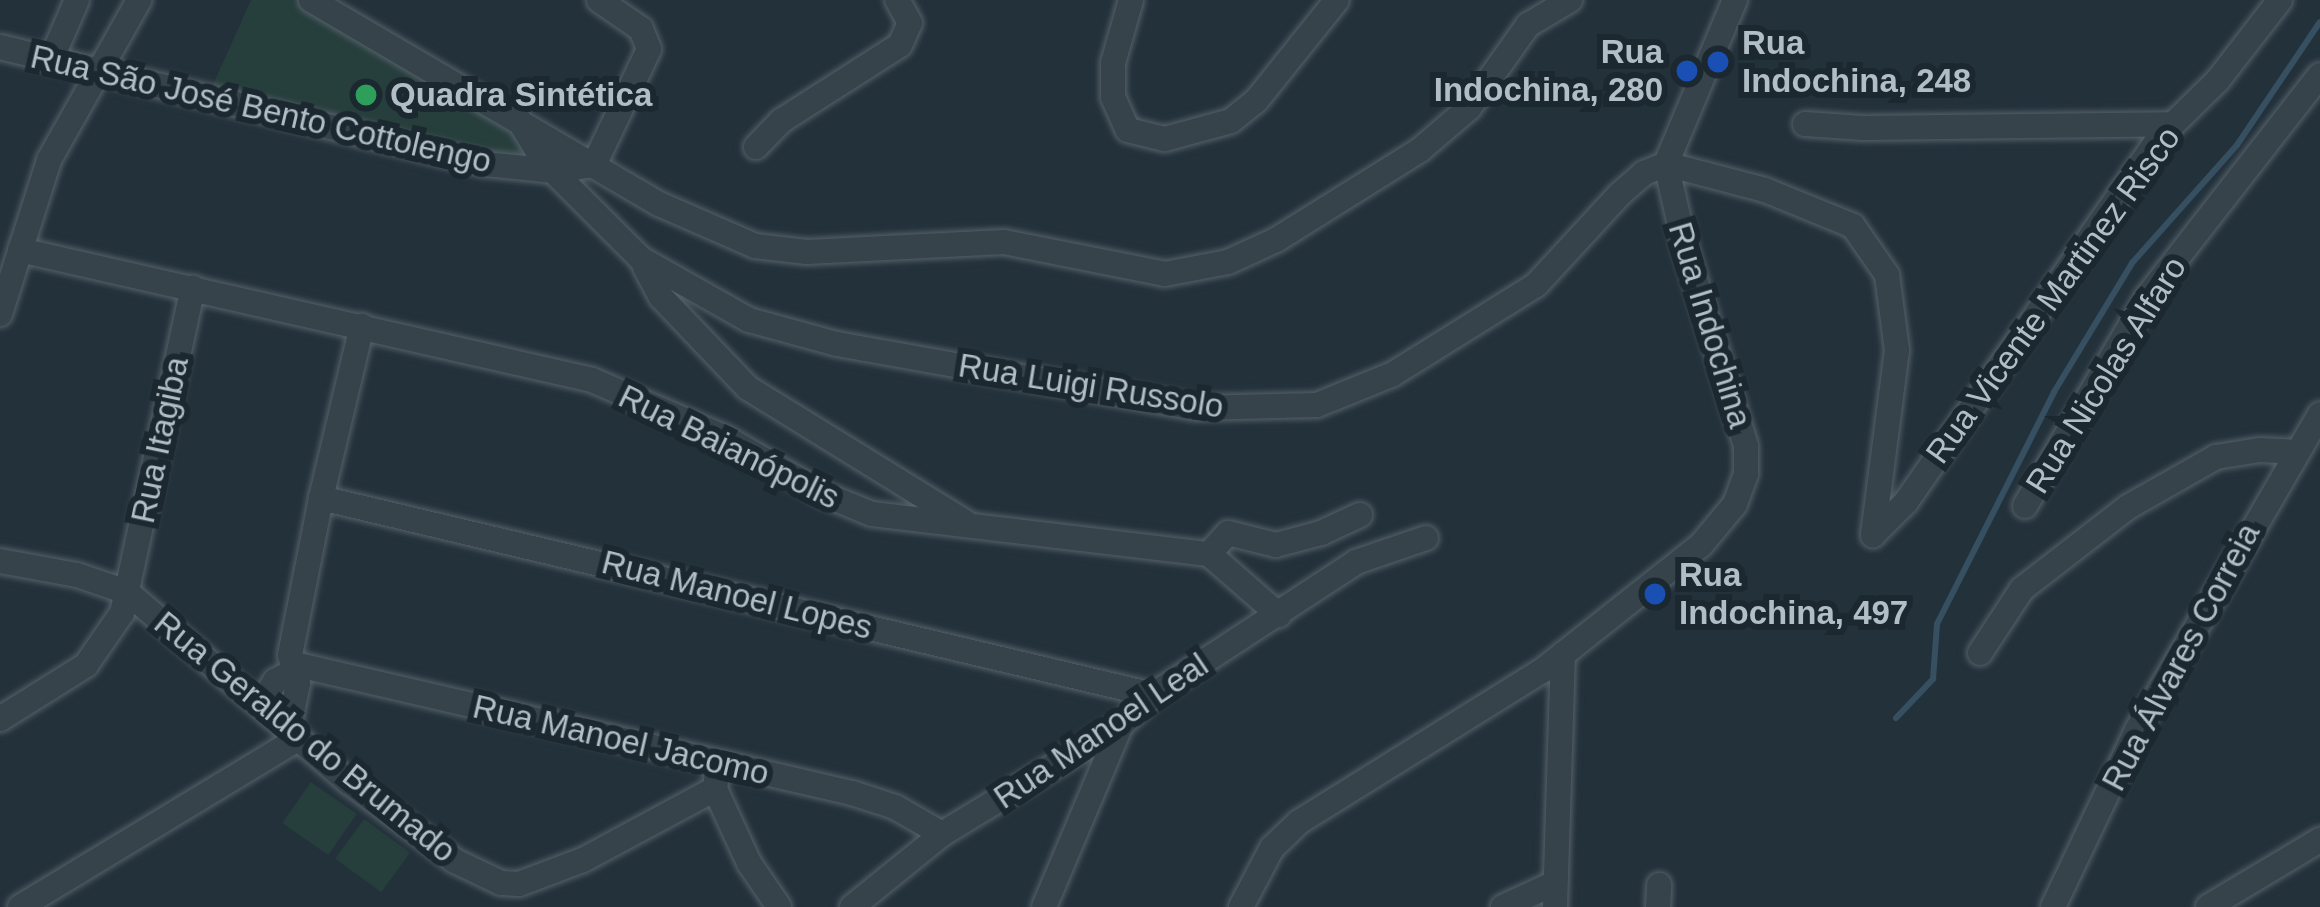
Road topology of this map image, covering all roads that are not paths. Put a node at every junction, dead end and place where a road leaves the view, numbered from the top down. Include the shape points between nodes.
1 (77, 0) edge
2 (140, 0) edge
3 (311, 0) edge
4 (599, 0) edge
5 (897, 0) edge
6 (1131, 0) edge
7 (1337, 0) edge
8 (1570, 0) edge
9 (1735, 0) edge
10 (2281, 0) edge
11 (347, 9) edge
12 (0, 47) edge
13 (52, 60) junction
14 (102, 71) junction
15 (2320, 74) edge
16 (519, 120) junction
17 (1805, 124) dead end
18 (2173, 124) junction
19 (756, 147) dead end
20 (1666, 164) junction
21 (594, 165) junction
22 (555, 171) junction
23 (20, 250) junction
24 (640, 259) junction
25 (193, 289) junction
26 (0, 314) edge
27 (362, 326) junction
28 (2320, 414) edge
29 (2294, 452) junction
30 (322, 498) junction
31 (2025, 506) dead end
32 (1360, 514) dead end
33 (972, 526) junction
34 (1426, 538) dead end
35 (1209, 554) junction
36 (0, 561) edge
37 (127, 592) junction
38 (1279, 615) junction
39 (1980, 653) dead end
40 (1563, 654) junction
41 (294, 667) junction
42 (1153, 694) junction
43 (262, 703) junction
44 (0, 719) edge
45 (1121, 725) junction
46 (294, 732) junction
47 (717, 778) junction
48 (942, 834) junction
49 (2320, 840) edge
50 (1555, 895) edge
51 (59, 898) edge
52 (20, 907) edge
53 (779, 907) edge
54 (852, 907) edge
55 (1044, 907) edge
56 (1241, 907) edge
57 (1502, 907) edge
58 (2053, 907) edge
59 (2208, 907) edge

1 - 13 street
2 - 14 street
3 - 11 street
4 - 21 street via 641,29 649,50
5 - 19 street via 910,23 899,45 781,121
6 - 7 street via 1113,63 1113,97 1128,130 1165,139 1244,111
8 - 21 street via 1528,25 1469,107 1420,150 1276,240 1182,272 986,241 807,252 755,246 687,219
9 - 20 street
10 - 18 street, Rua Vicente Martinez Risco
11 - 16 street
12 - 13 street, Rua São José Bento Cottolengo
13 - 14 street, Rua São José Bento Cottolengo
14 - 22 street, Rua São José Bento Cottolengo via 485,164
14 - 23 street via 49,160
15 - 31 street, Rua Nicolas Alfaro via 2147,297
16 - 21 street
16 - 22 street, Rua Luigi Russolo
17 - 18 street
18 - 20 street, Rua Vicente Martinez Risco via 1906,502 1873,535 1897,350 1895,310 1874,248 1853,226 1822,212
20 - 24 street, Rua Luigi Russolo via 1620,194 1536,285 1393,374 1317,405 1196,408 837,344 749,320
20 - 40 street, Rua Indochina via 1737,409 1746,474 1722,525
21 - 22 street, Rua São José Bento Cottolengo
22 - 24 street, Rua Luigi Russolo
23 - 25 street, Rua Baianópolis
23 - 26 street
24 - 33 street via 661,297 748,388
25 - 27 street, Rua Baianópolis
25 - 37 street, Rua Itagiba
27 - 30 street
27 - 33 street, Rua Baianópolis via 592,380 726,438 850,507
28 - 29 street, Rua Álvares Correia
29 - 39 street via 2216,457 2128,507 2022,589
29 - 58 street, Rua Álvares Correia via 2137,730
30 - 41 street
30 - 42 street, Rua Manoel Lopes
32 - 35 street, Rua Baianópolis via 1276,545 1228,532
33 - 35 street, Rua Baianópolis
34 - 38 street, Rua Manoel Leal via 1356,562
35 - 38 street
36 - 37 street, Rua Geraldo do Brumado
37 - 43 street, Rua Geraldo do Brumado
37 - 44 street, Rua Itagiba via 112,632 86,665
38 - 42 street, Rua Manoel Leal
40 - 50 street
40 - 56 street, Rua Indochina via 1469,721 1299,822 1272,848
41 - 43 street
41 - 46 street
41 - 47 street, Rua Manoel Jacomo
42 - 45 street, Rua Manoel Leal
43 - 46 street, Rua Geraldo do Brumado
45 - 48 street, Rua Manoel Leal
45 - 55 street
46 - 47 street, Rua Geraldo do Brumado via 421,837 501,883 583,860
46 - 51 street
47 - 48 street, Rua Manoel Jacomo via 852,793
47 - 53 street via 749,863
48 - 54 street, Rua Manoel Leal
49 - 59 street
50 - 57 street
51 - 52 street

